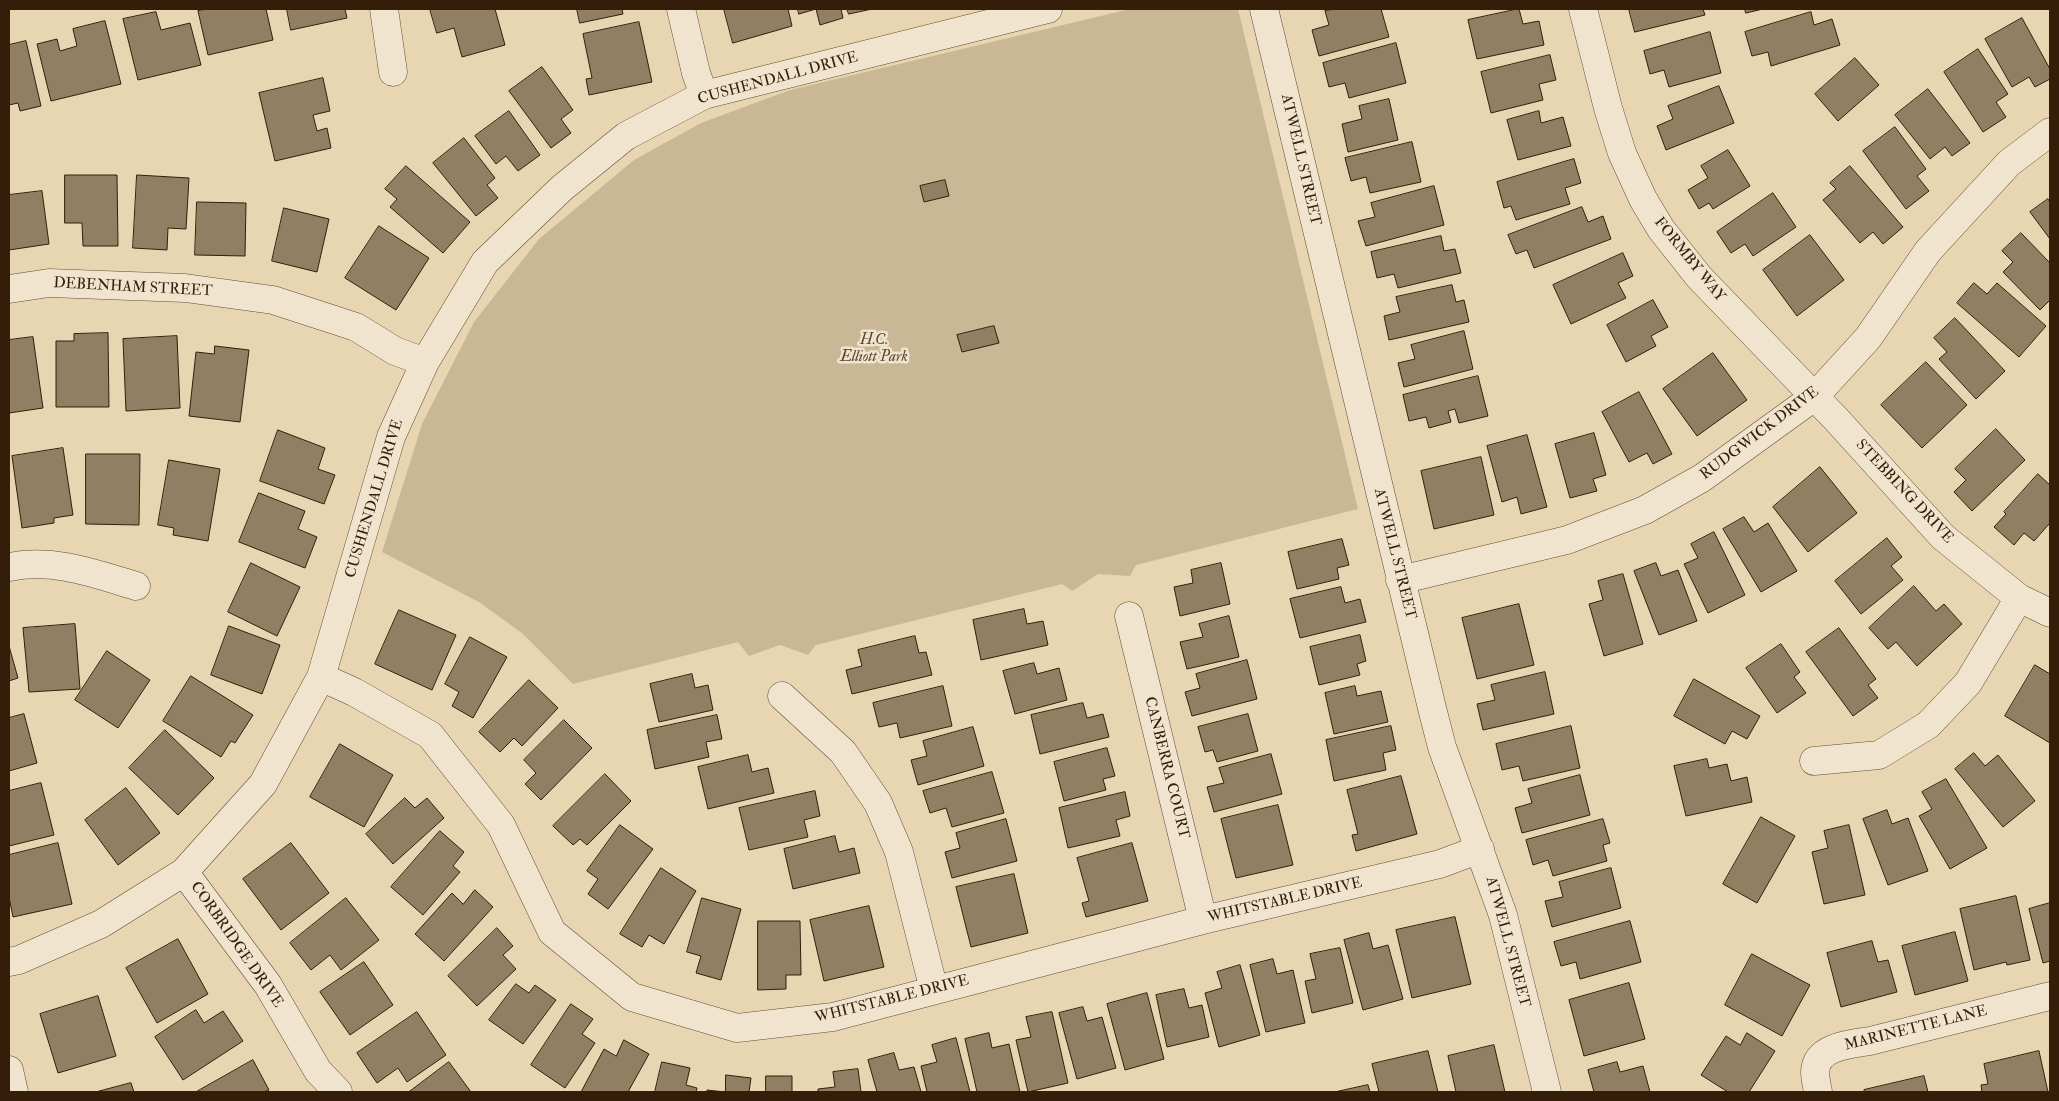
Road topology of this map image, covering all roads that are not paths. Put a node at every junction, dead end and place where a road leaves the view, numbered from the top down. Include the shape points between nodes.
1 (384, 9) edge
2 (681, 9) edge
3 (1048, 9) edge
4 (1264, 9) edge
5 (1584, 9) edge
6 (394, 72) dead end
7 (704, 96) junction
8 (2050, 132) edge
9 (9, 289) edge
10 (425, 362) junction
11 (1814, 397) junction
12 (9, 567) edge
13 (1400, 580) junction
14 (136, 586) dead end
15 (2019, 598) junction
16 (2050, 613) edge
17 (1129, 616) dead end
18 (321, 678) junction
19 (782, 696) dead end
20 (1814, 761) dead end
21 (1480, 849) junction
22 (184, 872) junction
23 (1203, 920) junction
24 (9, 962) edge
25 (934, 990) junction
26 (2050, 996) edge
27 (9, 1070) edge
28 (14, 1092) edge
29 (338, 1092) edge
30 (1547, 1092) edge
31 (1818, 1092) edge

1 - 6 street
2 - 7 street
3 - 7 street, CUSHENDALL DRIVE
4 - 13 street, ATWELL STREET
5 - 11 street, FORMBY WAY via 1608,108 1622,153 1643,199 1661,229 1699,277
7 - 10 street, CUSHENDALL DRIVE via 626,136 562,188 485,262
8 - 11 street, RUDGWICK DRIVE via 2009,164 1928,251 1868,338
9 - 10 street, DEBENHAM STREET via 49,283 184,288 274,300 356,327 395,350
10 - 18 street, CUSHENDALL DRIVE via 392,437
11 - 13 street, RUDGWICK DRIVE via 1702,478 1645,510 1567,540
11 - 15 street, STEBBING DRIVE via 1942,537
12 - 14 street via 29,563 62,565
13 - 21 street, ATWELL STREET via 1442,747
15 - 16 street, STEBBING DRIVE
15 - 20 street via 1968,683 1928,725 1879,755
17 - 23 street, CANBERRA COURT
18 - 22 street, CUSHENDALL DRIVE via 263,784
18 - 25 street, WHITSTABLE DRIVE via 354,692 430,735 501,825 552,932 632,996 736,1028 833,1017
19 - 25 street via 843,752 878,803 899,852
21 - 23 street, WHITSTABLE DRIVE via 1440,864
21 - 30 street, ATWELL STREET via 1502,915
22 - 24 street, CUSHENDALL DRIVE via 101,924
22 - 29 street, CORBRIDGE DRIVE via 268,985 318,1071
23 - 25 street, WHITSTABLE DRIVE
26 - 31 street, MARINETTE LANE via 1847,1044 1826,1052 1815,1071
27 - 28 street

